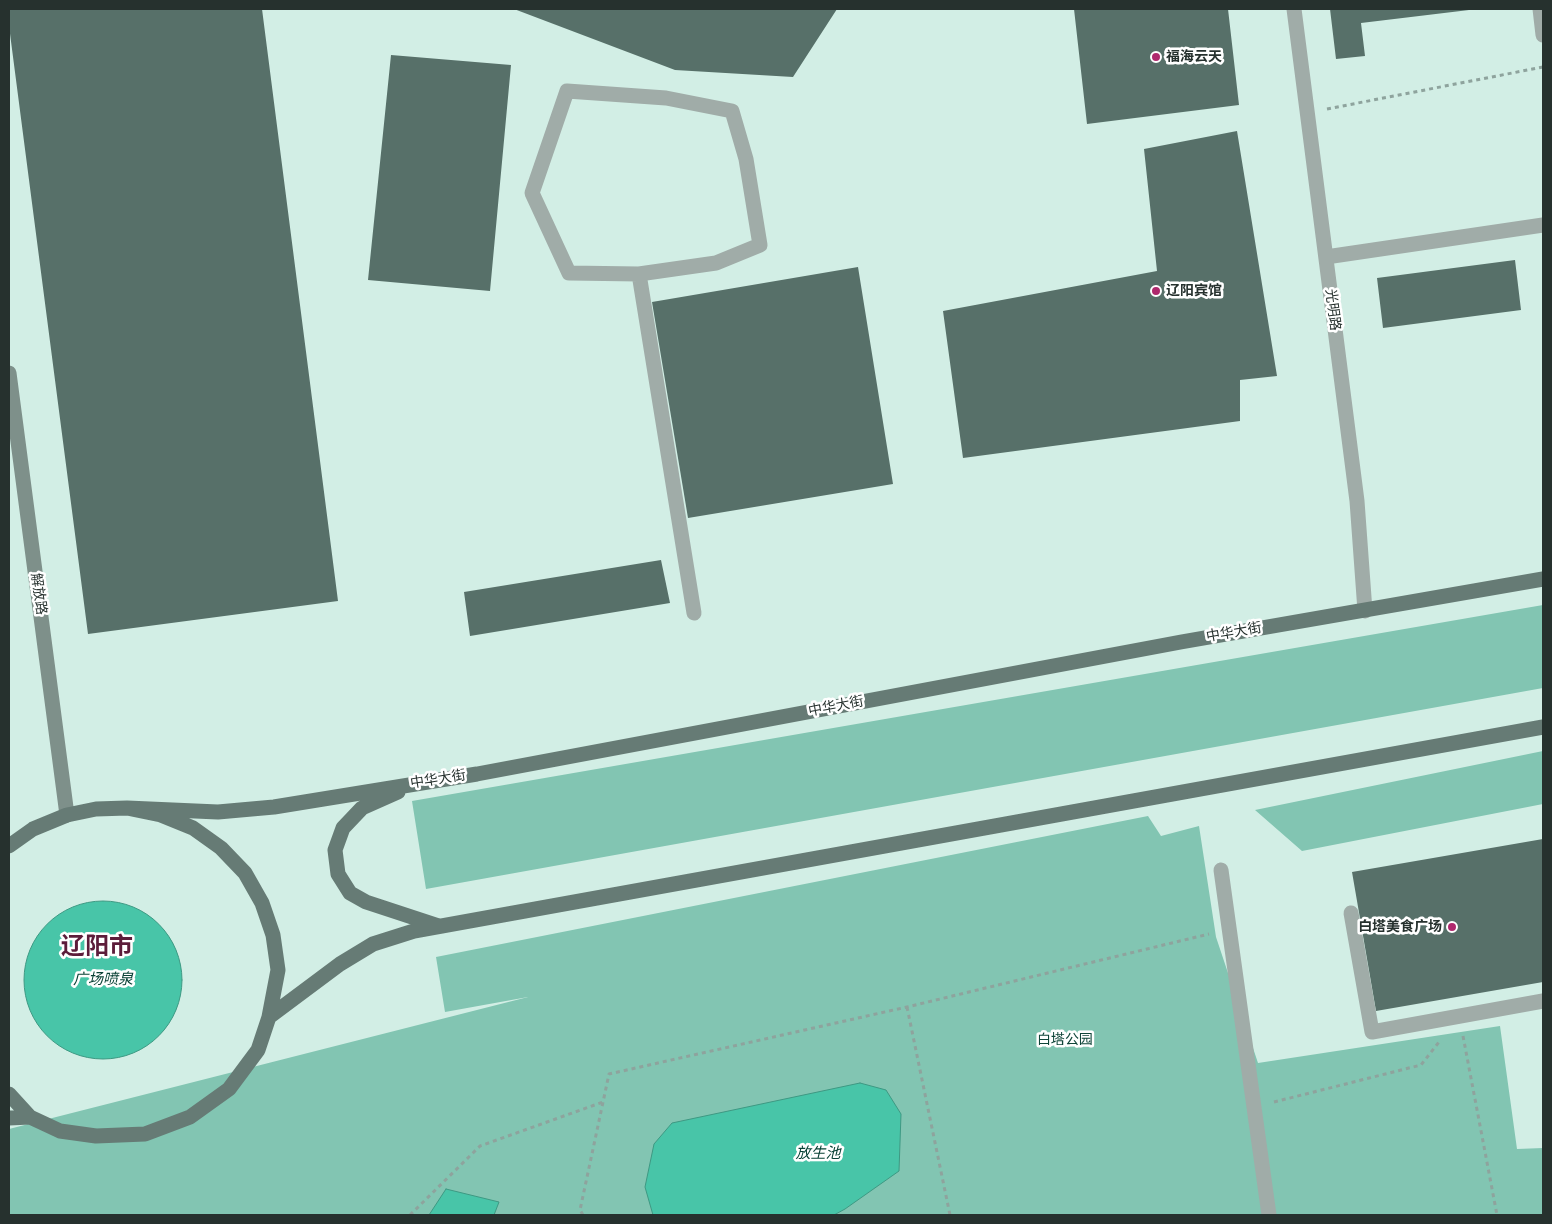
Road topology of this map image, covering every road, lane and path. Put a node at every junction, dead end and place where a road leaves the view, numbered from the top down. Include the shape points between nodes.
1 (1294, 9) edge
2 (1540, 9) edge
3 (1543, 35) edge
4 (1543, 67) edge
5 (1307, 113) junction
6 (1543, 225) edge
7 (1326, 257) junction
8 (639, 274) junction
9 (9, 374) edge
10 (1543, 579) edge
11 (1365, 611) junction
12 (694, 613) dead end
13 (1543, 727) edge
14 (418, 783) junction
15 (127, 808) junction
16 (67, 815) junction
17 (9, 846) edge
18 (1221, 870) dead end
19 (1351, 914) dead end
20 (442, 926) junction
21 (1229, 929) junction
22 (1543, 1001) edge
23 (907, 1007) junction
24 (1460, 1016) junction
25 (269, 1017) junction
26 (9, 1094) edge
27 (604, 1102) junction
28 (1254, 1107) junction
29 (30, 1117) junction
30 (9, 1118) edge
31 (580, 1210) junction
32 (410, 1215) edge
33 (576, 1215) edge
34 (583, 1215) edge
35 (950, 1215) edge
36 (1269, 1215) edge
37 (1497, 1215) edge

1 - 5 street, 光明路
2 - 3 street
4 - 5 path
5 - 7 street, 光明路
6 - 7 street
7 - 11 street, 光明路 via 1357,501
8 - 8 street via 716,263 760,245 746,159 732,111 666,98 567,91 532,193 569,274
8 - 12 street
9 - 16 main road, 解放路
10 - 11 main road, 中华大街
11 - 14 main road, 中华大街
13 - 20 main road
14 - 15 main road, 中华大街 via 274,807 218,812
14 - 20 main road via 362,808 343,828 335,850 338,874 350,893 366,902
15 - 16 main road via 96,808
15 - 25 main road via 161,814 192,828 221,848 244,873 262,903 274,935 278,970
16 - 17 main road via 34,829
18 - 21 street
19 - 24 street via 1372,1032
20 - 25 main road via 372,944
21 - 23 path
21 - 28 street
22 - 24 street
23 - 27 path via 609,1074
23 - 35 path
24 - 28 path via 1421,1065
24 - 37 path
25 - 29 main road via 258,1050 229,1089 190,1117 145,1134 96,1136 60,1131
26 - 29 main road
27 - 31 path
27 - 32 path via 480,1146
28 - 36 street
29 - 30 main road
31 - 33 path
31 - 34 path

